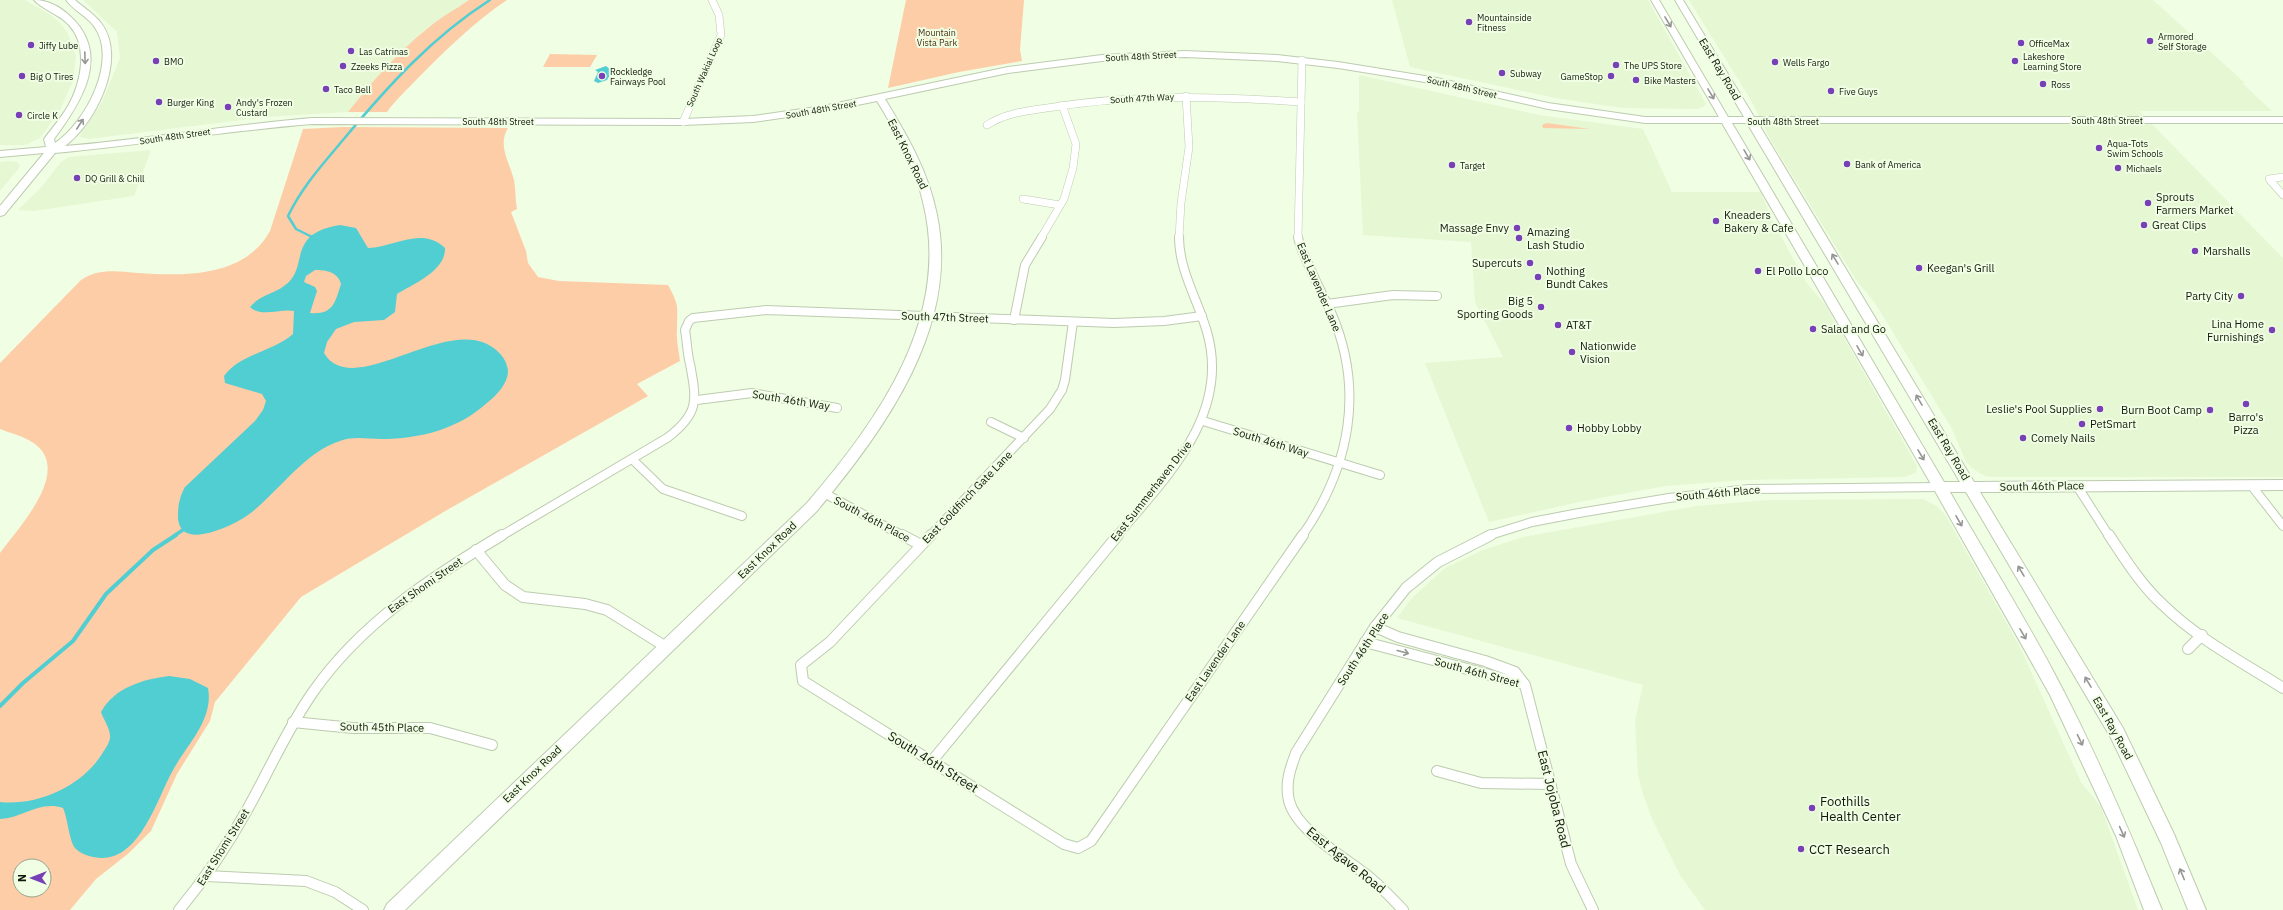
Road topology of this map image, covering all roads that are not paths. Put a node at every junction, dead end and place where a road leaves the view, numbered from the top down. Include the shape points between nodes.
1 (38, 0) edge
2 (70, 0) edge
3 (712, 0) edge
4 (1655, 0) edge
5 (1679, 0) edge
6 (1302, 60) junction
7 (1186, 96) junction
8 (880, 98) junction
9 (1301, 102) junction
10 (1062, 105) junction
11 (2283, 120) edge
12 (1727, 121) junction
13 (1751, 121) junction
14 (683, 122) junction
15 (987, 125) dead end
16 (52, 150) junction
17 (0, 154) edge
18 (2283, 177) edge
19 (2283, 195) edge
20 (1023, 199) dead end
21 (1060, 205) junction
22 (0, 213) edge
23 (1437, 296) dead end
24 (1327, 304) junction
25 (927, 316) junction
26 (1202, 316) junction
27 (1014, 320) junction
28 (1073, 322) junction
29 (697, 400) junction
30 (837, 408) dead end
31 (1203, 421) junction
32 (991, 422) dead end
33 (1024, 438) junction
34 (632, 459) junction
35 (1339, 463) junction
36 (1380, 476) dead end
37 (2251, 485) junction
38 (2283, 485) edge
39 (2077, 486) junction
40 (1940, 487) junction
41 (1972, 487) junction
42 (824, 493) junction
43 (742, 516) dead end
44 (2283, 526) edge
45 (921, 545) junction
46 (476, 550) junction
47 (1375, 627) junction
48 (2202, 635) junction
49 (1365, 642) junction
50 (666, 648) junction
51 (2188, 649) dead end
52 (801, 666) joint
53 (1525, 685) junction
54 (2283, 688) edge
55 (293, 722) junction
56 (492, 745) dead end
57 (932, 761) junction
58 (1437, 771) dead end
59 (1550, 784) junction
60 (1287, 785) joint
61 (1078, 848) joint
62 (207, 876) junction
63 (179, 910) edge
64 (363, 910) edge
65 (393, 910) edge
66 (1403, 910) edge
67 (1593, 910) edge
68 (2153, 910) edge
69 (2197, 910) edge

1 -> 16 main road via 65,16 83,37 85,58 84,80 72,107 49,139
16 -> 2 main road via 72,136 94,104 105,75 104,39 97,24
3 - 14 street, South Wakial Loop via 719,15 721,35
4 -> 12 main road, East Ray Road
5 - 13 main road, East Ray Road
6 - 8 main road, South 48th Street via 1203,55 1102,58 1008,70
6 - 9 street, East Lavender Lane
6 - 12 main road, South 48th Street via 1420,78 1535,104 1593,114 1645,120
7 - 9 street, South 47th Way
7 - 10 street, South 47th Way via 1112,99
7 - 26 street, East Summerhaven Drive via 1188,151 1178,229 1180,254
8 - 14 main road, South 48th Street via 787,116
8 - 25 main road, East Knox Road via 922,179 933,218 935,266
9 - 24 street, East Lavender Lane via 1298,239
10 - 15 street, South 47th Way via 1010,114 997,118
10 - 21 street via 1075,139 1076,149 1067,191
11 - 13 main road, South 48th Street
12 - 13 main road, South 48th Street
12 -> 40 main road, East Ray Road
41 -> 13 main road, East Ray Road
14 - 16 main road, South 48th Street via 312,121
16 - 17 main road, South 48th Street
16 - 22 main road
18 - 19 street via 2269,179
20 - 21 street
21 - 27 street via 1025,265
23 - 24 street via 1398,295
24 - 35 street, East Lavender Lane via 1343,344 1350,389 1347,435
25 - 27 street, South 47th Street
25 - 29 street, South 47th Street via 766,310 699,317 688,321 685,330
25 - 42 main road, East Knox Road via 908,368 888,406 854,456
26 - 28 street, South 47th Street via 1138,323
26 - 31 street, East Summerhaven Drive via 1213,350 1210,401
27 - 28 street, South 47th Street
28 - 33 street, East Goldfinch Gate Lane via 1062,390 1050,409
29 - 30 street, South 46th Way via 752,393
29 - 34 street, East Shomi Street via 693,412 678,431
31 - 35 street, South 46th Way
31 - 57 street, East Summerhaven Drive via 1164,479
32 - 33 street
33 - 45 street, East Goldfinch Gate Lane
34 - 43 street via 663,489
34 - 46 street, East Shomi Street
35 - 36 street
35 - 61 street, East Lavender Lane via 1334,479 1313,520 1091,841
37 - 38 main road, South 46th Place
37 - 39 main road, South 46th Place
37 - 44 street
39 - 41 main road, South 46th Place
39 - 48 street via 2148,589 2162,605
40 - 41 main road, South 46th Place
40 - 47 street, South 46th Place via 1749,489 1669,498 1532,522 1486,536 1438,562 1406,588
40 -> 68 main road, East Ray Road via 2078,735 2124,836
69 -> 41 main road, East Ray Road via 2165,834 2117,733
42 - 45 street, South 46th Place
42 - 50 main road, East Knox Road
45 - 52 street, East Goldfinch Gate Lane via 830,642
46 - 50 street via 505,585 523,597 585,604 606,610
46 - 55 street, East Shomi Street via 437,574 378,619 332,668
47 - 49 street, South 46th Place
47 - 53 street, South 46th Street via 1398,637 1485,660 1515,672
48 - 51 street
48 - 54 street
49 -> 53 street, South 46th Street
49 - 60 street, South 46th Place via 1296,753 1288,768
50 - 65 main road, East Knox Road
52 - 57 street, South 46th Street via 803,681
53 - 59 street, East Jojoba Road
55 - 56 street, South 45th Place via 353,728 430,728
55 - 62 street, East Shomi Street via 238,827
57 - 61 street, South 46th Street via 1064,844
58 - 59 street via 1481,783
59 - 67 street, East Jojoba Road via 1571,864
60 - 66 street, East Agave Road via 1288,796 1300,822 1309,832 1367,875
62 - 63 street, East Shomi Street
62 - 64 street via 306,881 335,892

